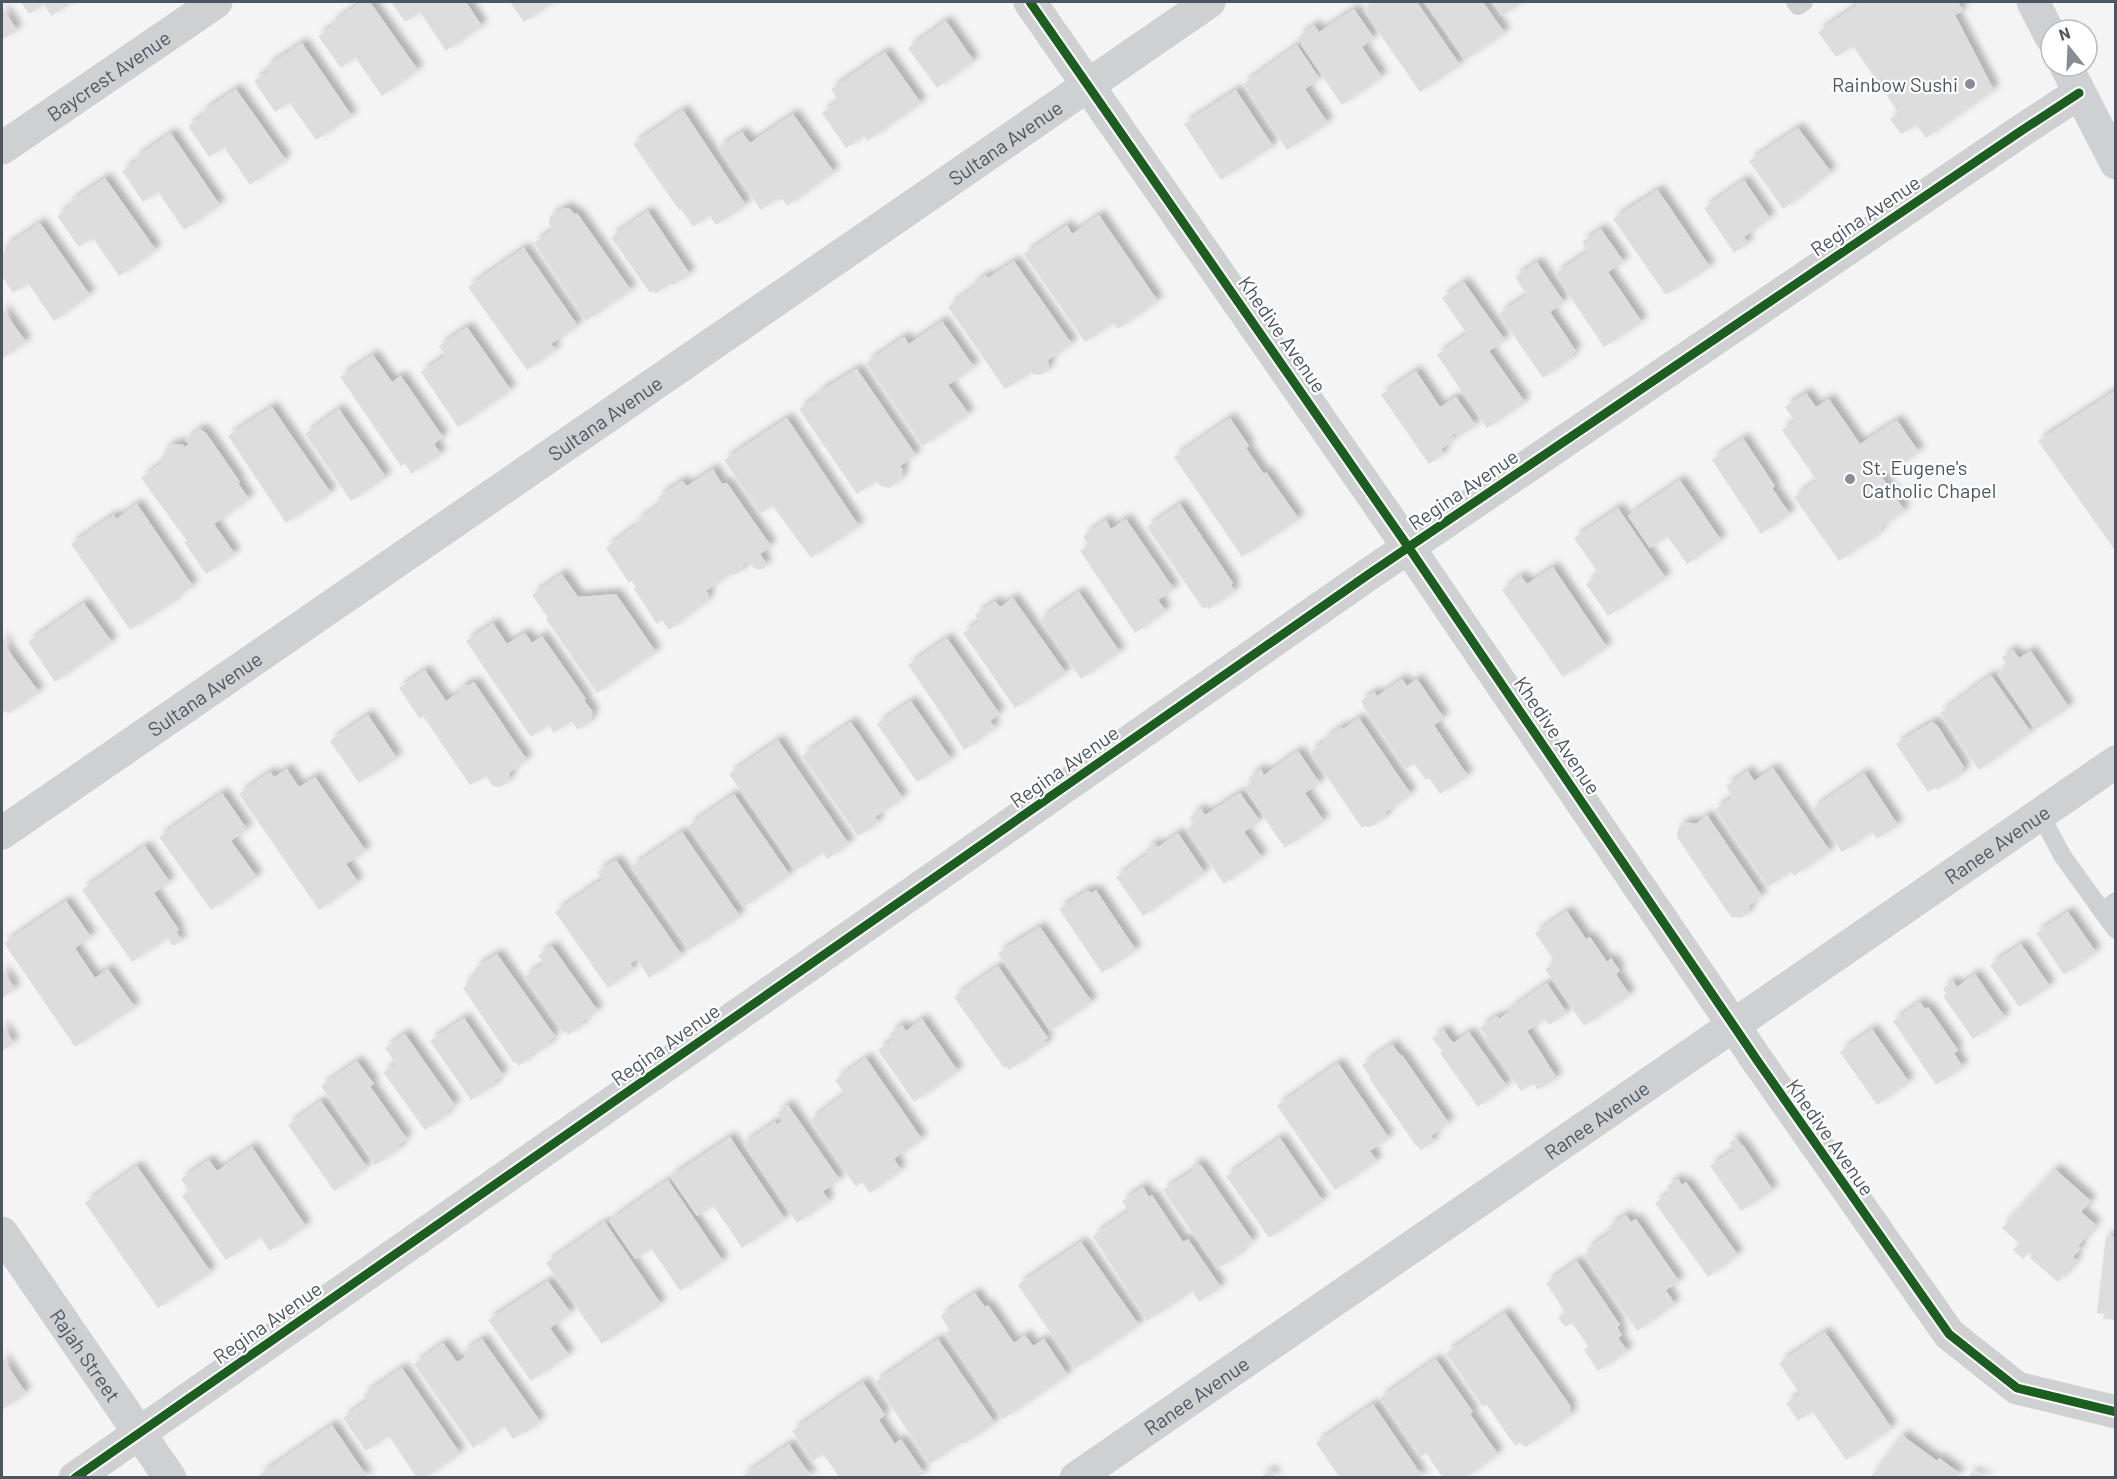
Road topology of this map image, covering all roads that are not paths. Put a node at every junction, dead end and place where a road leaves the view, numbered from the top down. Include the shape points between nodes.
1 (216, 2) edge
2 (1030, 2) edge
3 (1209, 2) edge
4 (1795, 2) edge
5 (1804, 2) edge
6 (2033, 2) edge
7 (2041, 18) edge
8 (2072, 80) edge
9 (1087, 84) junction
10 (2, 148) edge
11 (2115, 163) edge
12 (1409, 548) junction
13 (2115, 762) edge
14 (2040, 814) junction
15 (2, 833) edge
16 (2109, 906) edge
17 (2115, 930) edge
18 (1734, 1026) junction
19 (2, 1233) edge
20 (2115, 1412) edge
21 (140, 1433) junction
22 (75, 1478) edge
23 (170, 1478) edge
24 (1076, 1478) edge

1 - 10 street, Baycrest Avenue
2 - 9 street, Khedive Avenue
3 - 9 street, Sultana Avenue
4 - 5 lane via 1798,6
6 - 7 main road
8 - 11 main road
8 - 12 street, Regina Avenue via 2021,131
9 - 12 street, Khedive Avenue
9 - 15 street, Sultana Avenue
12 - 18 street, Khedive Avenue
12 - 21 street, Regina Avenue
13 - 14 street, Ranee Avenue
14 - 16 lane via 2062,855
14 - 18 street, Ranee Avenue
16 - 17 lane
18 - 20 street, Khedive Avenue via 1950,1334 2017,1388
18 - 24 street, Ranee Avenue
19 - 21 street, Rajah Street
21 - 22 street, Regina Avenue
21 - 23 street, Rajah Street

